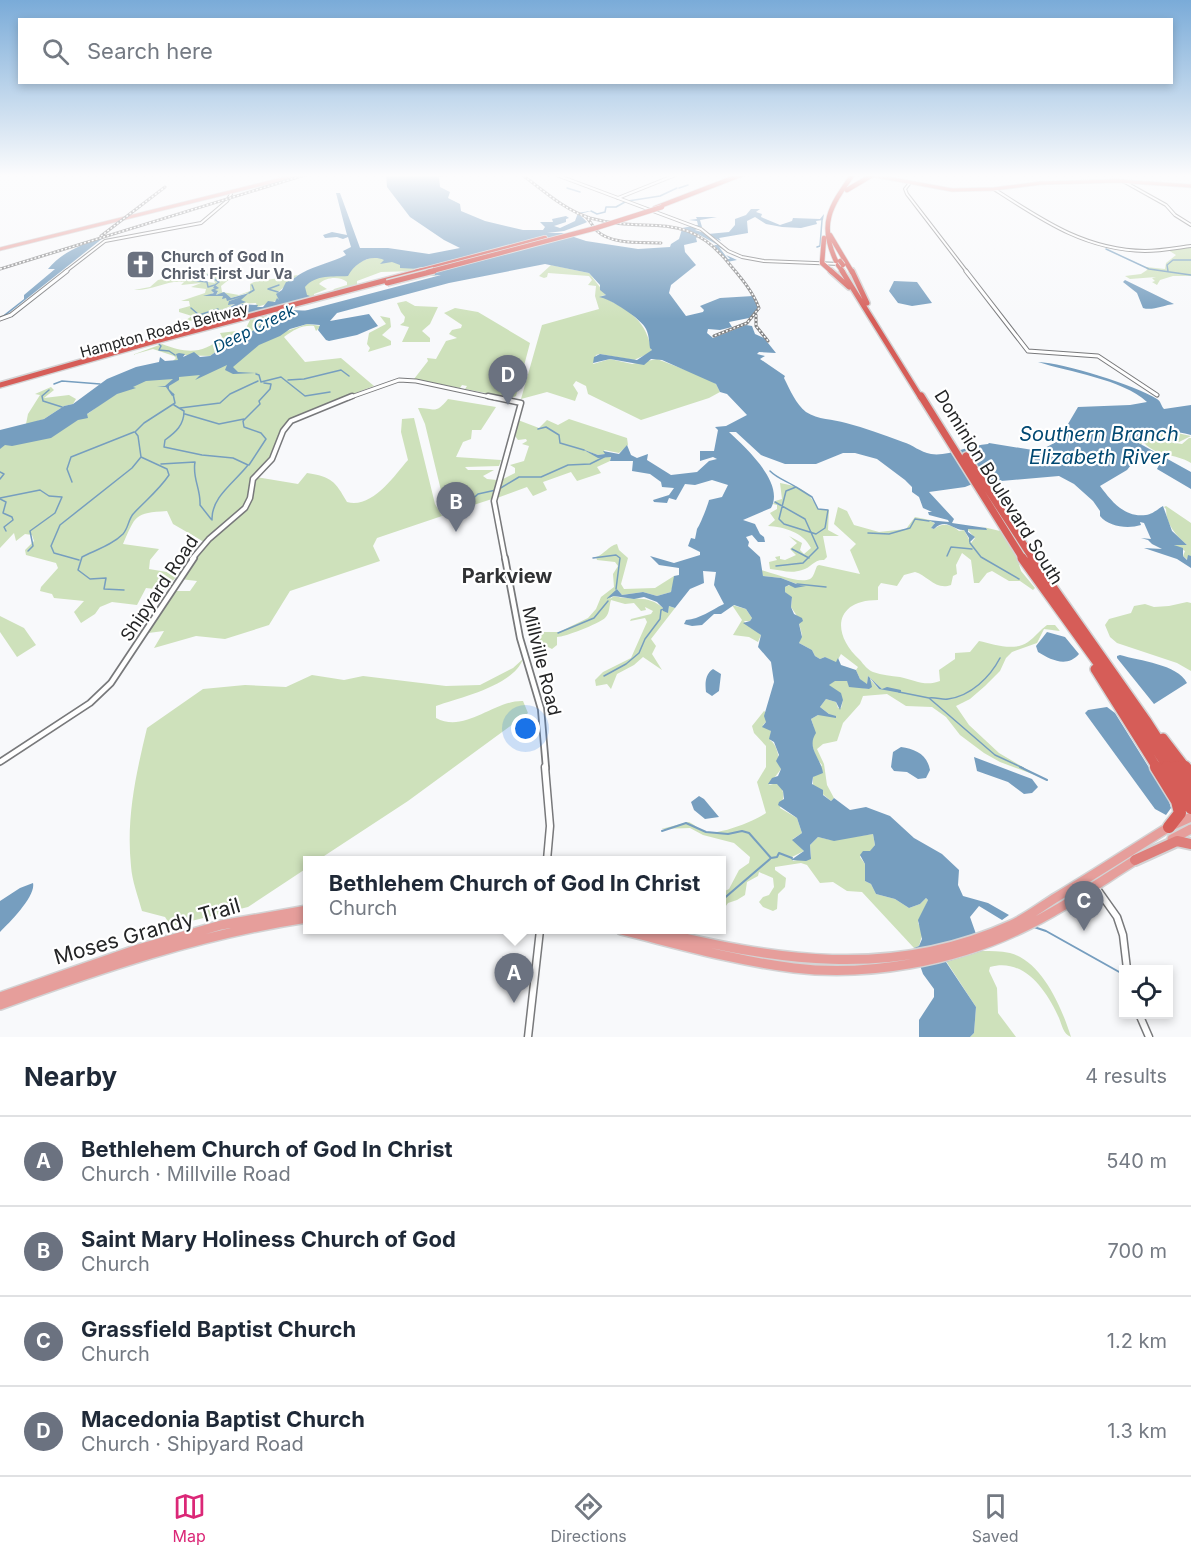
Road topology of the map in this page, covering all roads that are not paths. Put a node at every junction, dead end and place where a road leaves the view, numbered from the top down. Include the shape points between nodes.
1 (109, 222) edge
2 (112, 222) edge
3 (202, 222) edge
4 (603, 222) edge
5 (614, 222) edge
6 (684, 222) edge
7 (827, 222) edge
8 (831, 222) edge
9 (929, 222) edge
10 (1048, 222) edge
11 (825, 231) junction
12 (1191, 246) edge
13 (0, 249) edge
14 (823, 263) junction
15 (842, 263) junction
16 (856, 294) junction
17 (0, 319) edge
18 (0, 387) edge
19 (1157, 395) dead end
20 (521, 403) joint
21 (1062, 613) junction
22 (0, 762) edge
23 (1164, 778) junction
24 (1186, 782) edge
25 (1191, 809) edge
26 (1191, 817) edge
27 (1169, 827) junction
28 (1191, 829) edge
29 (1191, 844) edge
30 (547, 856) edge
31 (1135, 860) junction
32 (1091, 881) junction
33 (303, 911) edge
34 (303, 919) edge
35 (540, 934) edge
36 (638, 934) edge
37 (667, 934) edge
38 (910, 960) junction
39 (1126, 965) edge
40 (0, 997) edge
41 (0, 1005) edge
42 (1141, 1019) edge
43 (528, 1037) edge
44 (1149, 1037) edge

1 - 13 main road
2 - 13 main road
3 - 17 street via 105,241 11,315
4 - 18 highway, bridge
5 - 18 highway, Hampton Roads Beltway, bridge
6 - 14 main road via 701,229 739,256
7 - 11 highway
8 - 15 highway via 830,235
9 - 19 street via 1026,350 1098,356
10 - 12 street via 1062,231 1135,251
11 - 14 highway
11 - 15 highway, Dominion Boulevard South
14 - 15 main road
14 - 16 highway
15 - 16 highway, Dominion Boulevard South
15 - 21 highway, Dominion Boulevard South
16 - 21 highway, Dominion Boulevard South via 1035,578
20 - 22 street, Shipyard Road via 399,380 291,421 272,459 253,479 245,508 209,538 188,565 111,682 90,703
20 - 30 street, Millville Road via 494,501 520,638 542,710 550,826
21 - 23 highway
21 - 24 highway, Dominion Boulevard South
21 - 24 highway, Dominion Boulevard South via 1103,659
23 - 25 highway
23 - 27 highway via 1180,810 1179,818
24 - 25 highway, Dominion Boulevard South
26 - 27 main road
27 - 32 main road
28 - 31 main road
29 - 31 highway via 1177,841
31 - 32 main road
32 - 38 main road via 1021,929 961,953
32 - 39 street via 1119,922
33 - 40 main road, Moses Grandy Trail via 210,928
34 - 41 main road, Moses Grandy Trail via 159,951
35 - 43 street
36 - 38 main road via 796,968 831,970
37 - 38 main road via 737,951 802,960
42 - 44 street

